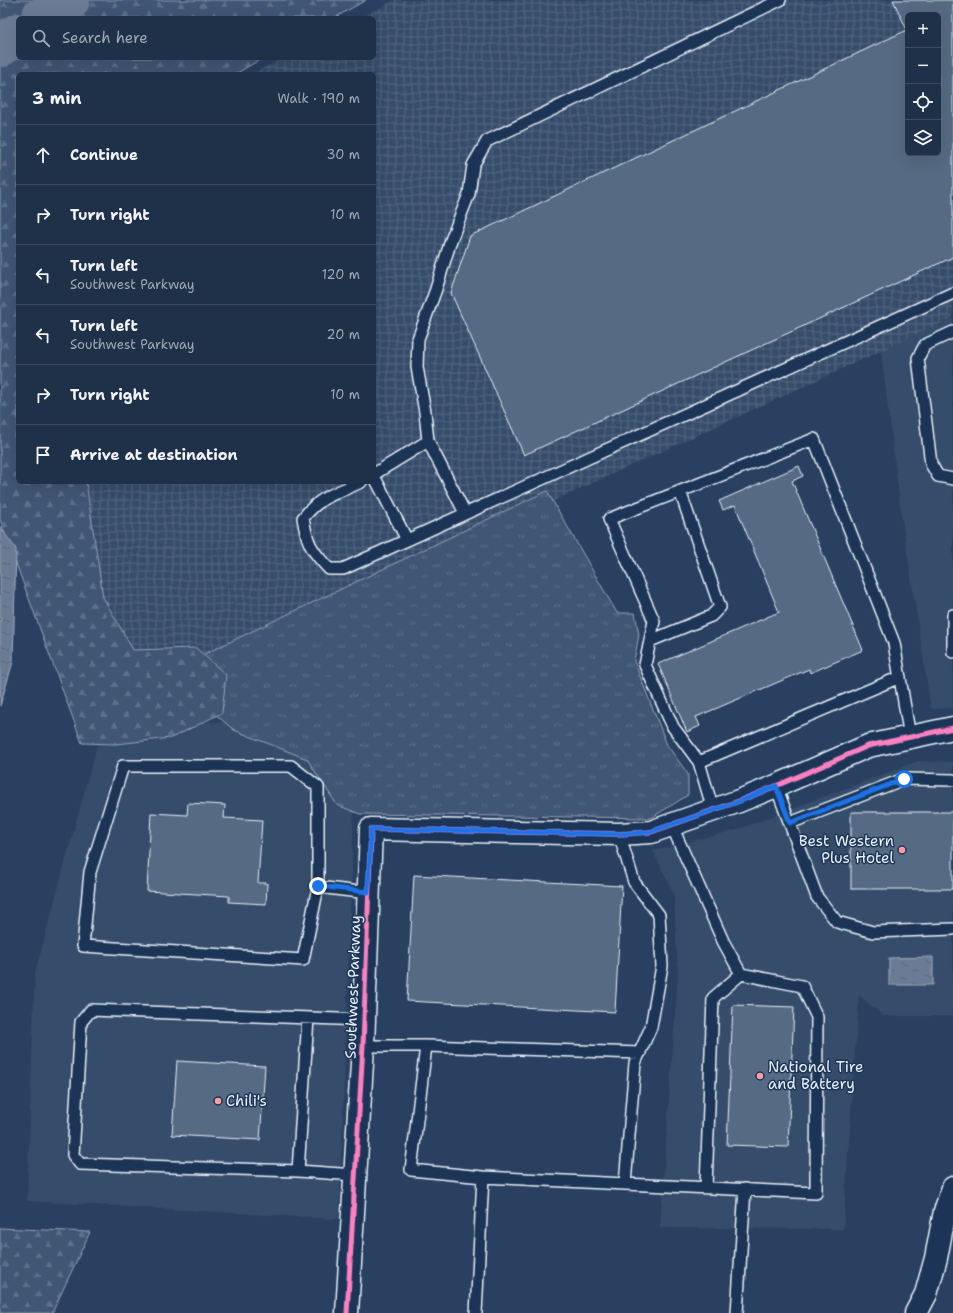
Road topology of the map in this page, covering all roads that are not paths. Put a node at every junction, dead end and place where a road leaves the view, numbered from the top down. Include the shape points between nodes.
1 (780, 0) edge
2 (953, 292) edge
3 (953, 332) edge
4 (428, 442) junction
5 (376, 474) edge
6 (376, 479) edge
7 (953, 479) edge
8 (356, 484) edge
9 (680, 491) junction
10 (464, 513) junction
11 (407, 540) junction
12 (953, 614) edge
13 (650, 641) junction
14 (953, 652) edge
15 (900, 677) junction
16 (953, 728) edge
17 (910, 737) junction
18 (699, 762) junction
19 (953, 780) edge
20 (776, 786) junction
21 (713, 810) junction
22 (790, 823) junction
23 (671, 824) junction
24 (620, 834) junction
25 (318, 886) junction
26 (368, 892) junction
27 (953, 929) edge
28 (741, 974) junction
29 (308, 1018) junction
30 (364, 1020) junction
31 (363, 1046) junction
32 (426, 1046) junction
33 (640, 1053) junction
34 (298, 1172) junction
35 (355, 1175) junction
36 (482, 1177) junction
37 (626, 1184) junction
38 (706, 1187) junction
39 (953, 1188) edge
40 (745, 1189) junction
41 (347, 1313) edge
42 (476, 1313) edge
43 (737, 1313) edge
44 (916, 1313) edge

1 - 4 lane via 487,141 473,165 469,194 418,339 417,367
2 - 10 lane
3 - 7 lane via 925,345 918,358 931,464 938,476
4 - 5 lane
4 - 10 lane
6 - 11 lane
8 - 11 lane via 330,495 310,508 303,518 306,536 314,554 328,569 343,569
9 - 13 lane via 720,607 711,616
9 - 13 lane via 609,519 654,621
9 - 15 lane via 814,438 894,643
10 - 11 lane
12 - 14 lane
13 - 18 lane via 644,665 673,727
15 - 17 lane
15 - 18 lane
16 - 17 street, Southwest Parkway
17 - 20 street, Southwest Parkway via 868,746
18 - 21 lane
19 - 22 lane via 904,779
20 - 21 street, Southwest Parkway
20 - 22 lane
21 - 23 street, Southwest Parkway
22 - 27 lane via 817,897 837,922 872,932
23 - 24 street, Southwest Parkway via 650,832
23 - 28 lane via 723,941
24 - 26 street, Southwest Parkway via 371,829
24 - 33 lane via 634,882 659,915 662,966 651,1027
25 - 25 lane via 303,960 83,946 90,872 123,766 291,766 318,788
25 - 26 lane
26 - 30 street, Southwest Parkway
28 - 38 lane via 713,998
28 - 40 lane via 802,986 817,1017 816,1193
29 - 30 lane
29 - 34 lane
29 - 34 lane via 91,1010 81,1022 74,1155 80,1164
30 - 31 street, Southwest Parkway
31 - 32 lane
31 - 35 street, Southwest Parkway
32 - 33 lane
32 - 36 lane via 411,1170
33 - 37 lane via 635,1063
34 - 35 lane
35 - 41 street, Southwest Parkway
36 - 37 lane
36 - 42 lane
37 - 38 lane
38 - 40 lane
39 - 44 street via 945,1211 926,1294
40 - 43 lane

